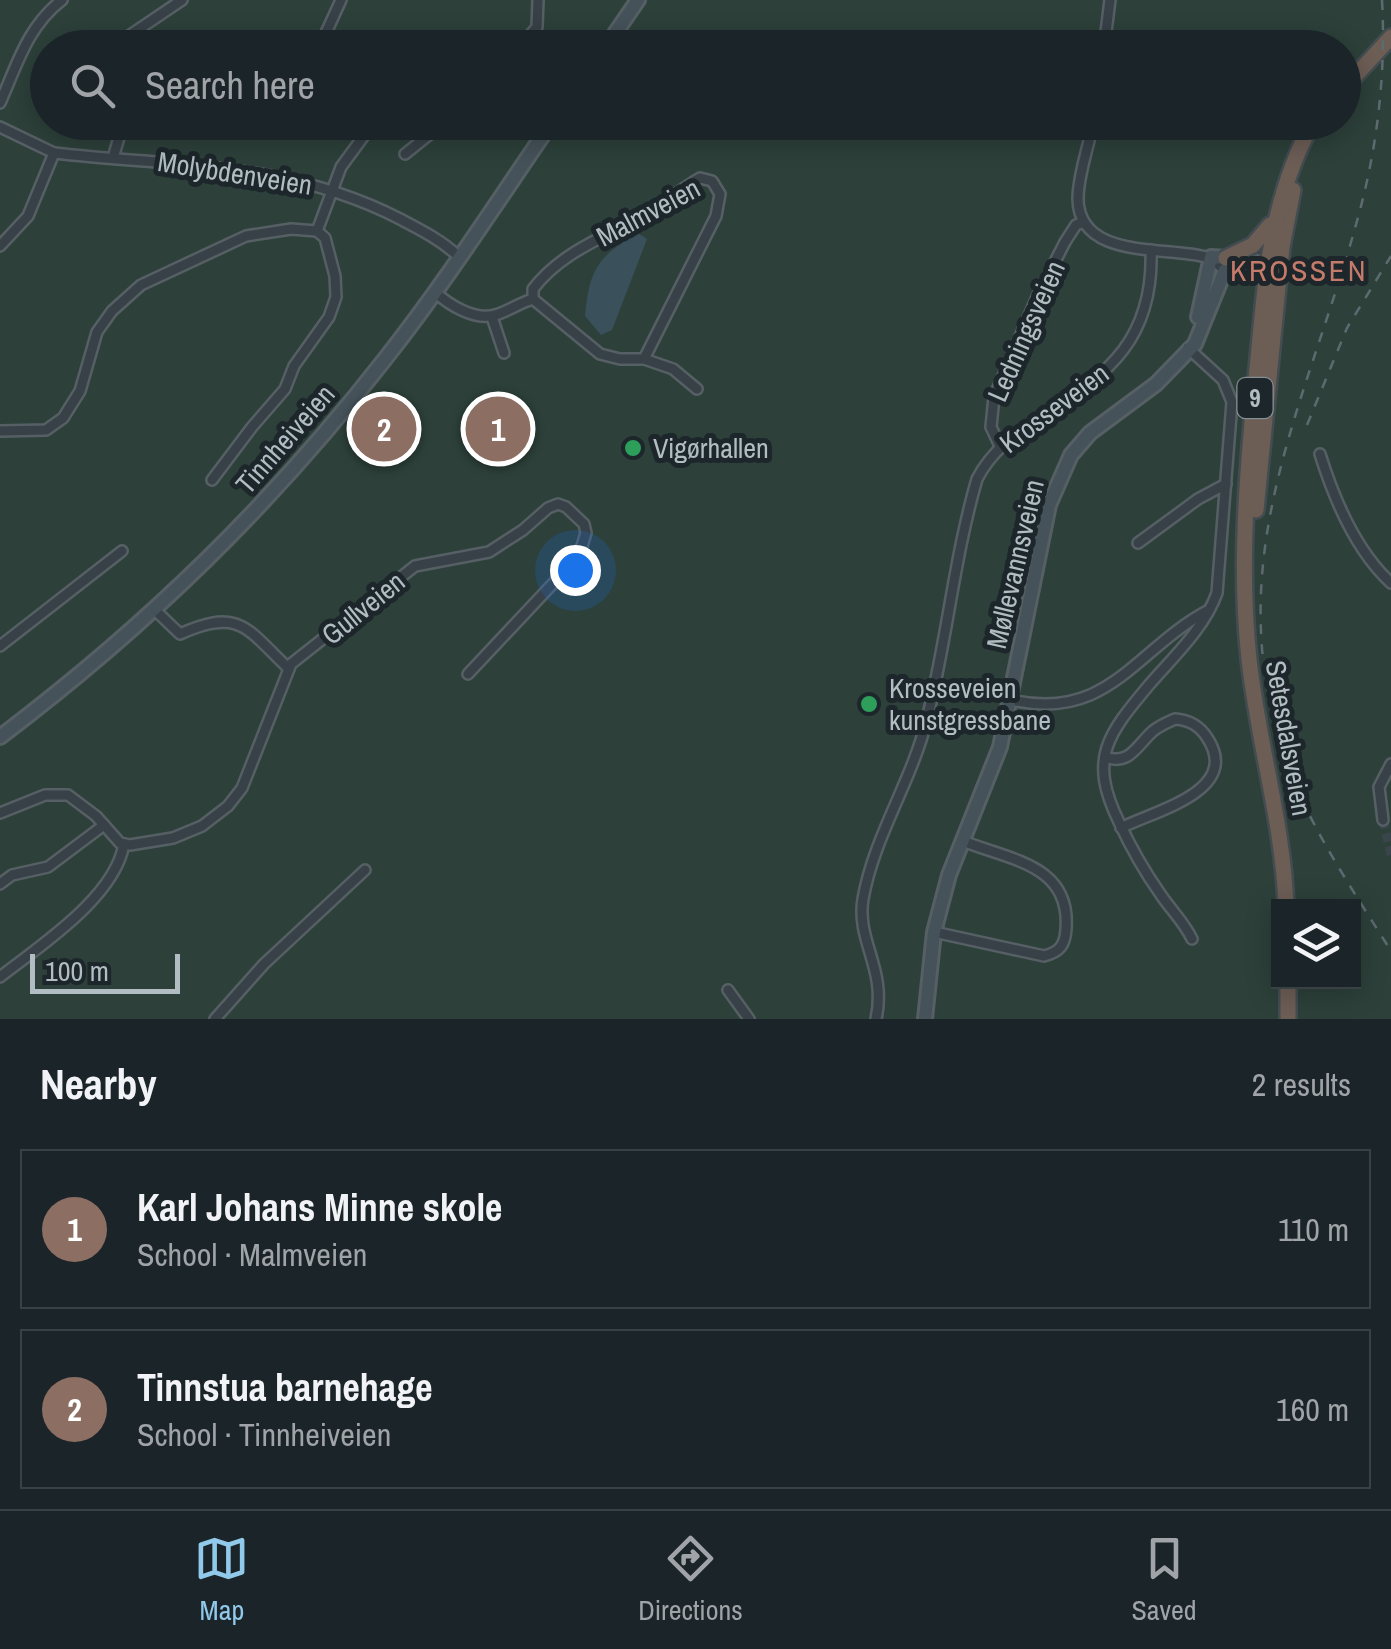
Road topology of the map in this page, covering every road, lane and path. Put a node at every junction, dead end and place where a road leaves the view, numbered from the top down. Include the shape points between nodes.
1 (62, 0) edge
2 (182, 0) edge
3 (341, 0) edge
4 (538, 0) edge
5 (638, 0) edge
6 (1110, 0) edge
7 (33, 30) edge
8 (137, 30) edge
9 (327, 30) edge
10 (534, 30) edge
11 (617, 30) edge
12 (1106, 30) edge
13 (30, 35) edge
14 (1391, 36) edge
15 (1361, 61) edge
16 (1361, 69) edge
17 (0, 103) edge
18 (0, 127) edge
19 (118, 140) edge
20 (359, 140) edge
21 (423, 140) edge
22 (539, 140) edge
23 (1089, 140) edge
24 (1307, 140) edge
25 (1311, 140) edge
26 (54, 153) junction
27 (406, 154) dead end
28 (113, 158) junction
29 (331, 189) junction
30 (1276, 218) junction
31 (1084, 222) junction
32 (317, 231) junction
33 (0, 246) edge
34 (1155, 250) junction
35 (458, 256) junction
36 (1221, 262) junction
37 (1272, 270) junction
38 (435, 292) junction
39 (533, 299) junction
40 (492, 316) junction
41 (1188, 348) junction
42 (504, 353) dead end
43 (644, 359) junction
44 (697, 388) dead end
45 (0, 432) edge
46 (1000, 446) junction
47 (1320, 454) dead end
48 (212, 480) dead end
49 (1226, 484) junction
50 (1138, 543) dead end
51 (122, 551) dead end
52 (1391, 583) edge
53 (1212, 608) junction
54 (156, 611) junction
55 (0, 646) edge
56 (288, 668) junction
57 (468, 674) dead end
58 (934, 685) junction
59 (974, 693) dead end
60 (1011, 700) junction
61 (0, 737) edge
62 (1105, 757) junction
63 (1391, 764) edge
64 (0, 813) edge
65 (1383, 820) dead end
66 (104, 826) junction
67 (1122, 828) junction
68 (963, 842) junction
69 (124, 844) junction
70 (364, 870) dead end
71 (0, 884) edge
72 (1285, 899) edge
73 (934, 932) junction
74 (1192, 938) dead end
75 (0, 977) edge
76 (1288, 989) edge
77 (728, 990) dead end
78 (216, 1019) edge
79 (748, 1019) edge
80 (876, 1019) edge
81 (925, 1019) edge
82 (1288, 1019) edge

1 - 7 street
2 - 8 street
3 - 9 street
4 - 10 street
5 - 11 street
6 - 12 street
13 - 17 street
14 - 15 highway
14 - 16 highway
18 - 26 street, Molybdenveien
19 - 28 street
20 - 29 street
21 - 27 street
22 - 35 street, Tinnheiveien
23 - 31 street via 1078,192
24 - 30 highway, Setesdalsveien / 9
25 - 37 highway, Setesdalsveien / 9
26 - 28 street, Molybdenveien
26 - 33 street via 28,216
28 - 29 street, Molybdenveien via 188,163
29 - 32 street
29 - 35 street, Molybdenveien via 418,228
30 - 36 highway, 9 via 1254,246
30 - 37 highway, Setesdalsveien / 9
31 - 34 street via 1109,242
31 - 46 street, Ledningsveien via 1065,242 997,389 990,420
32 - 45 street via 246,236 141,285 96,332 70,411 46,430
32 - 48 street via 335,276 330,317 285,389
34 - 36 street
34 - 46 street, Krosseveien via 1140,319 1120,357
35 - 38 street, Tinnheiveien
36 - 37 street
36 - 41 street, Møllevannsveien via 1200,334
37 - 72 highway, Setesdalsveien / 9 via 1246,578 1249,664
38 - 40 street via 470,313
38 - 54 street, Tinnheiveien via 304,457
39 - 40 street, Malmveien
39 - 43 street via 600,354
39 - 43 street, Malmveien via 540,280 578,250 700,178 712,181 720,194 716,216
40 - 42 street
41 - 49 street via 1231,395
41 - 60 street, Møllevannsveien via 1156,384 1090,433 1064,468 1047,511
43 - 44 street via 673,369
46 - 58 street, Krosseveien via 983,466 969,505
47 - 52 street via 1350,526
49 - 50 street
49 - 53 street
51 - 55 street
53 - 60 street via 1101,692 1051,704
53 - 62 street via 1120,720
54 - 56 street via 180,634 220,621 244,625
54 - 61 street, Tinnheiveien
56 - 57 street, Gullveien via 404,573 489,552 548,508 566,507 584,524 582,546
56 - 69 street via 246,779 228,806 188,833
58 - 59 street
58 - 80 street, Krosseveien via 862,904 878,974
60 - 68 street, Møllevannsveien
62 - 67 street via 1105,795
62 - 67 street via 1131,755 1175,719 1198,727 1214,754 1212,772 1198,791
63 - 65 street via 1380,787
64 - 66 street via 56,793 80,802
66 - 69 street
66 - 71 street via 48,867
67 - 74 street via 1142,869
68 - 73 street, Møllevannsveien
68 - 73 street via 1052,879 1065,906 1064,943 1044,956
69 - 75 street via 112,876 85,906
70 - 78 street
73 - 81 street, Møllevannsveien
76 - 82 highway
77 - 79 street

